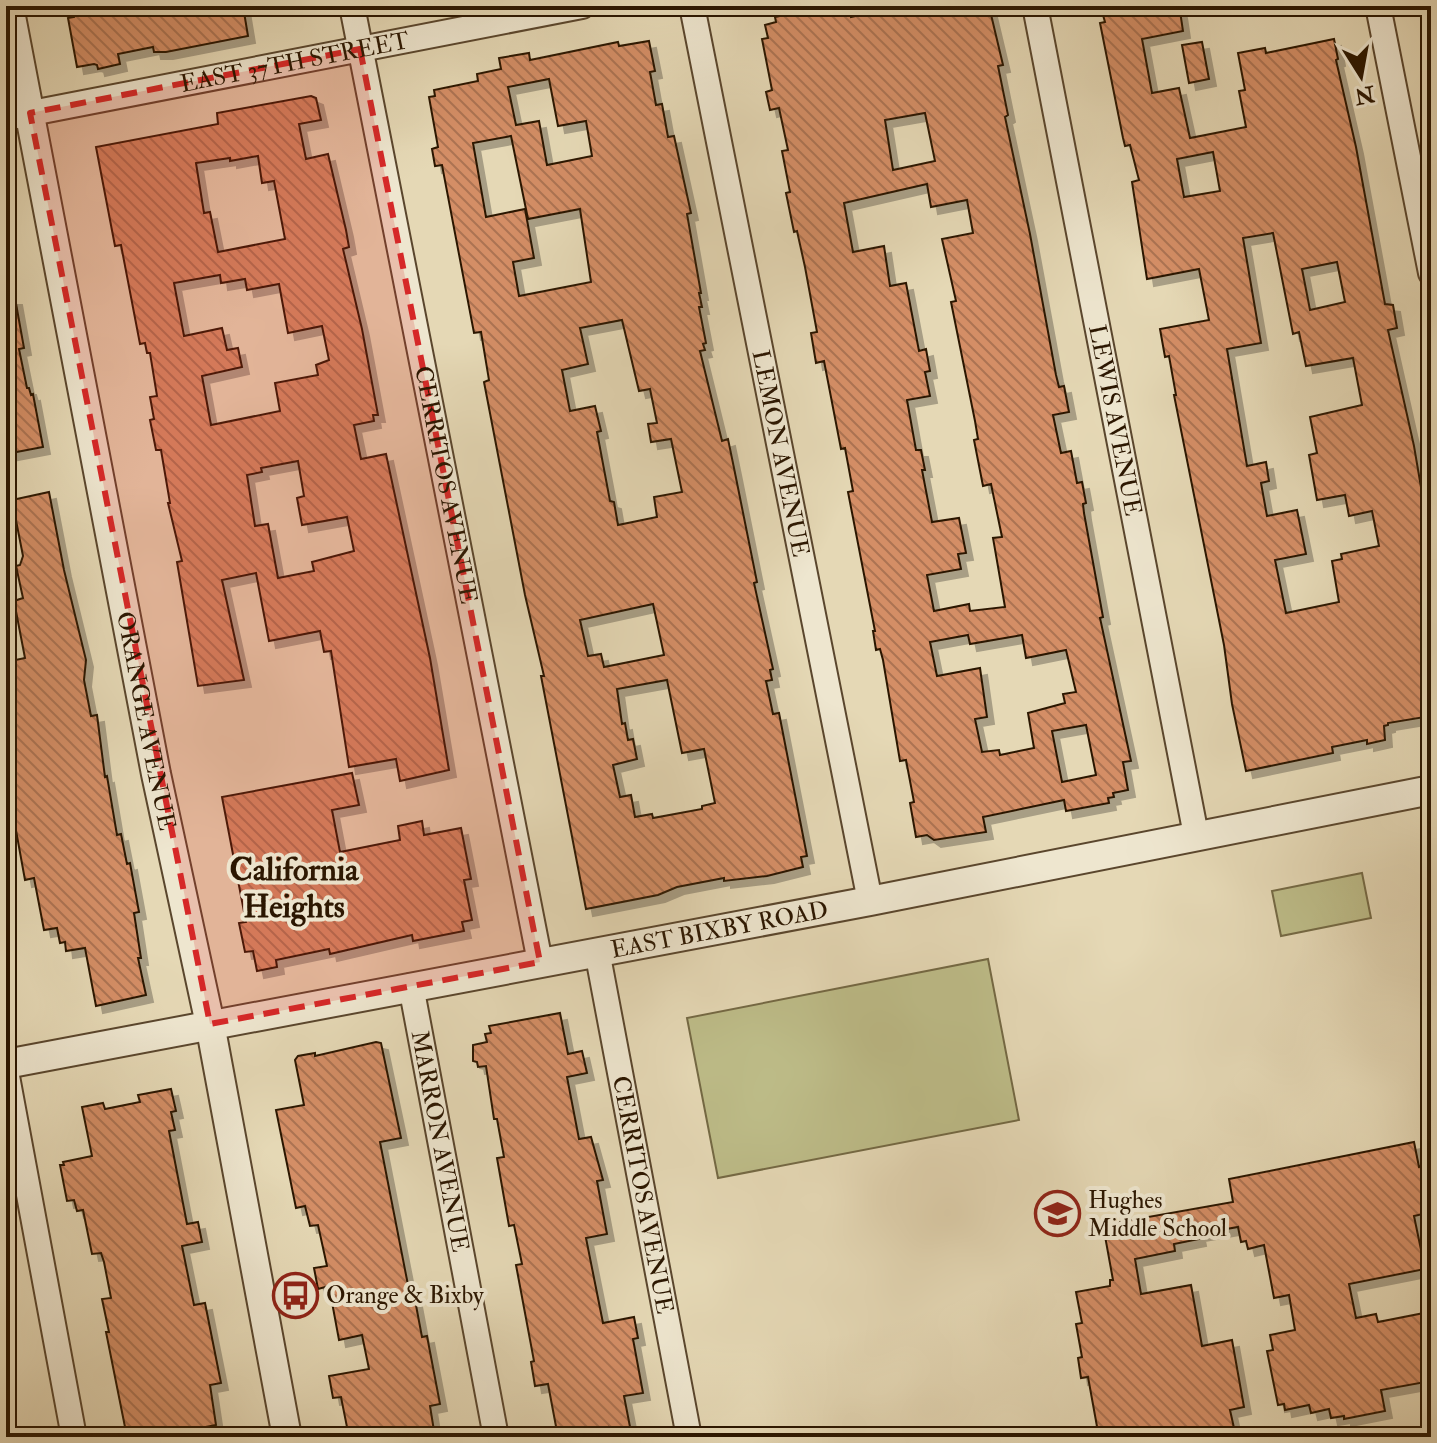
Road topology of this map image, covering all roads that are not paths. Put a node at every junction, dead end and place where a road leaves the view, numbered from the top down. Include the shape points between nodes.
1 (9, 6) edge
2 (352, 6) edge
3 (582, 6) edge
4 (692, 6) edge
5 (1035, 6) edge
6 (1378, 6) edge
7 (360, 49) junction
8 (18, 115) edge
9 (1431, 273) edge
10 (1431, 790) edge
11 (1196, 835) junction
12 (870, 901) junction
13 (597, 951) junction
14 (540, 962) junction
15 (411, 986) junction
16 (210, 1024) junction
17 (6, 1064) edge
18 (6, 1071) edge
19 (74, 1437) edge
20 (287, 1437) edge
21 (496, 1437) edge
22 (689, 1437) edge

1 - 8 street, ORANGE AVENUE
2 - 7 street, CERRITOS AVENUE
3 - 7 street, EAST 37TH STREET
4 - 12 street, LEMON AVENUE
5 - 11 street, LEWIS AVENUE
6 - 9 street
7 - 8 street, EAST 37TH STREET
7 - 14 street, CERRITOS AVENUE
8 - 16 street, ORANGE AVENUE
10 - 11 street, EAST BIXBY ROAD
11 - 12 street, EAST BIXBY ROAD
12 - 13 street, EAST BIXBY ROAD
13 - 14 street, EAST BIXBY ROAD
13 - 22 street, CERRITOS AVENUE
14 - 15 street, EAST BIXBY ROAD
15 - 16 street, EAST BIXBY ROAD
15 - 21 street, MARRON AVENUE
16 - 17 street, EAST BIXBY ROAD
16 - 20 street, ORANGE AVENUE
18 - 19 street

